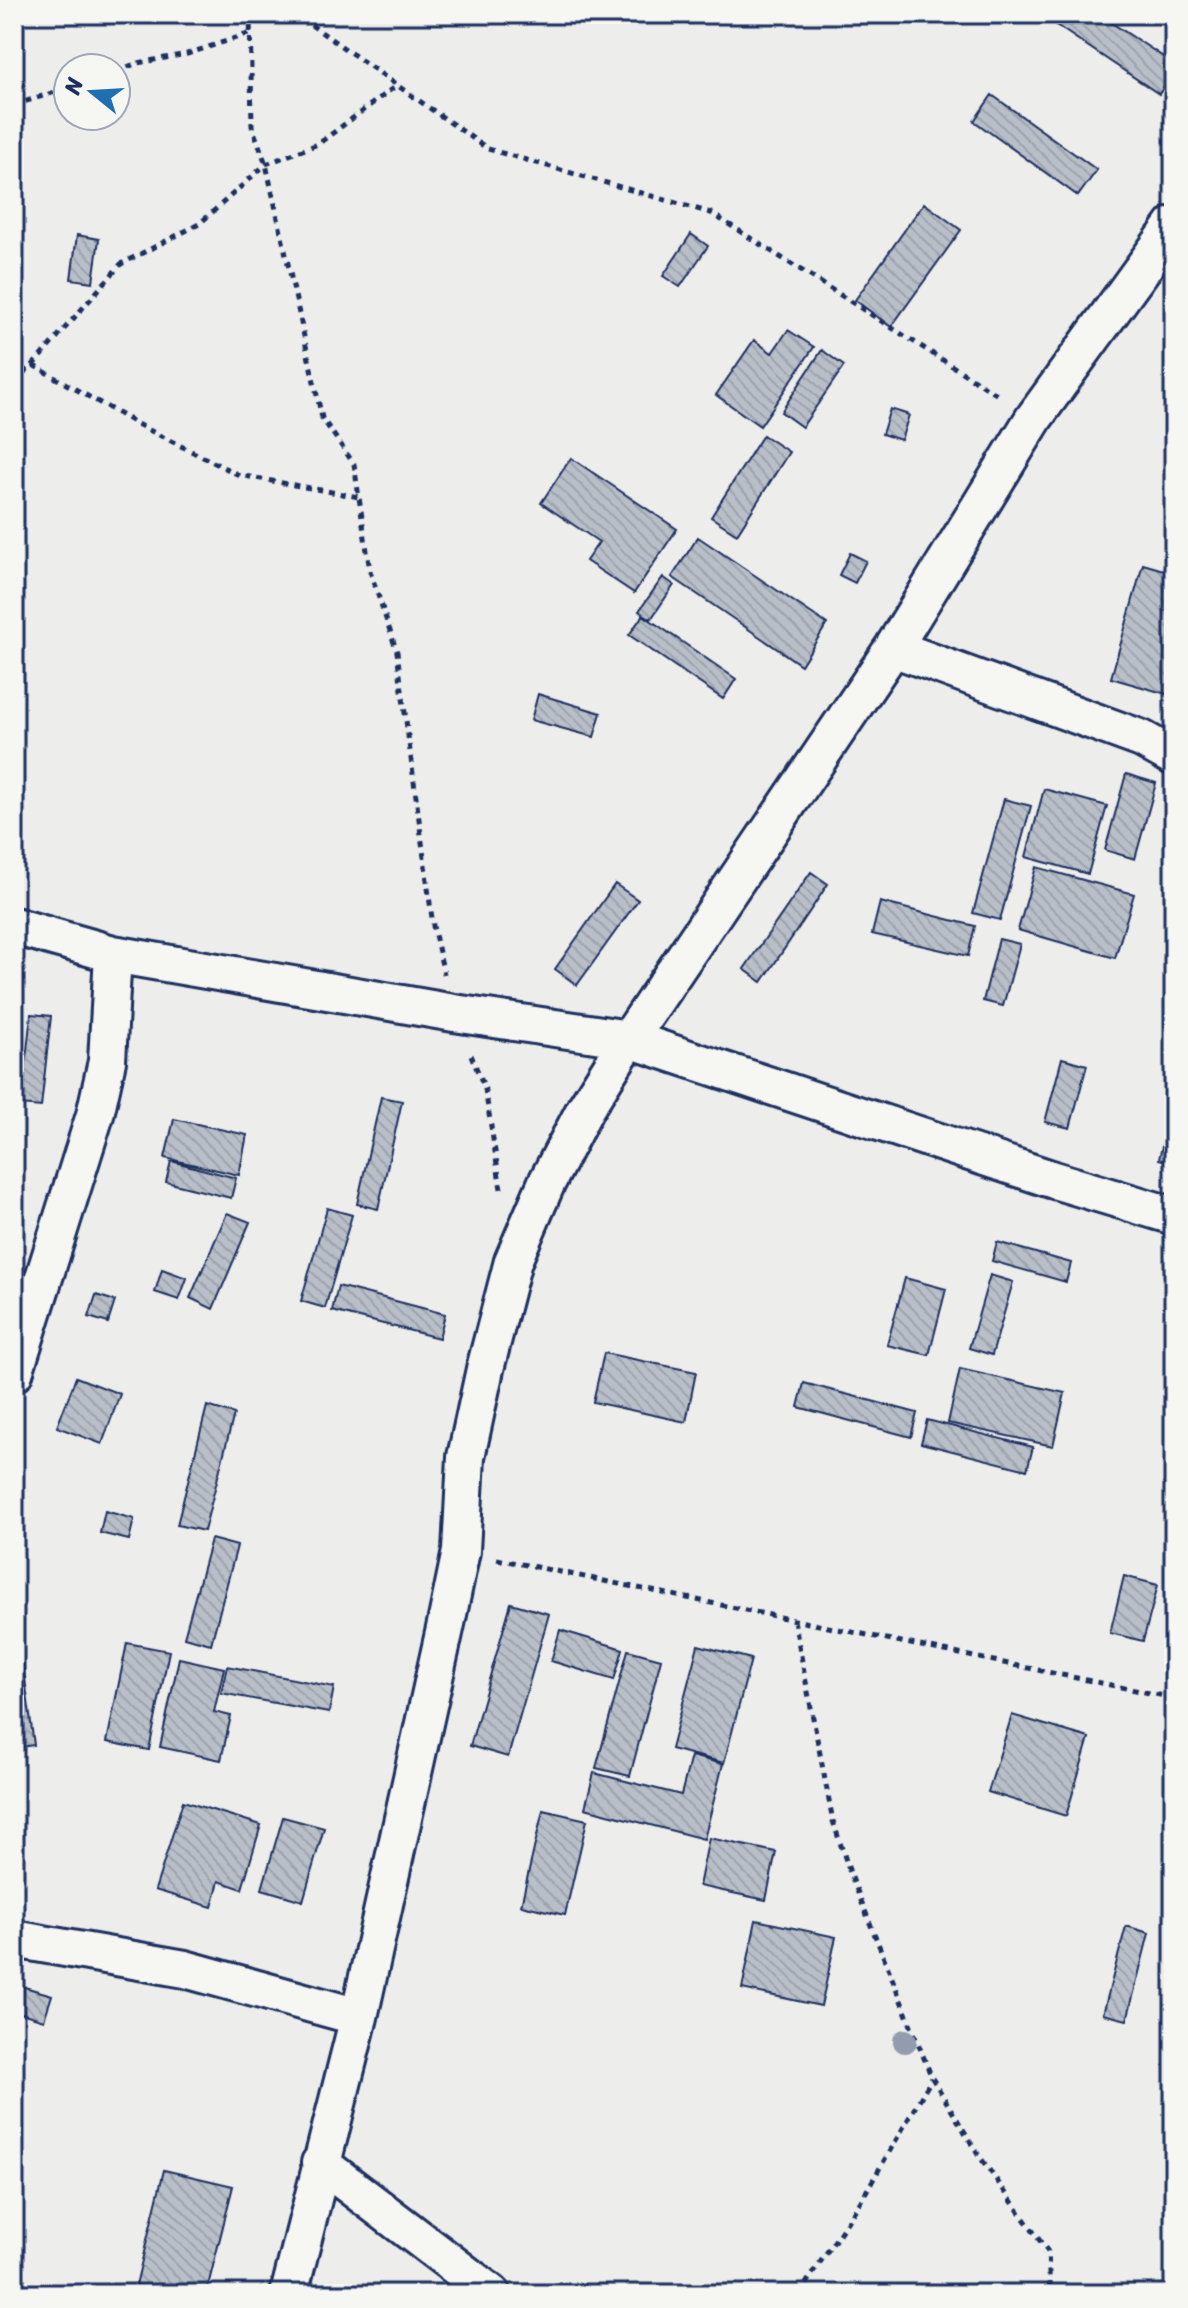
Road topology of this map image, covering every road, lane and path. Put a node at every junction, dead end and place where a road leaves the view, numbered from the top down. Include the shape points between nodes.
1 (250, 14) edge
2 (290, 14) edge
3 (251, 33) junction
4 (132, 65) edge
5 (397, 85) junction
6 (52, 93) edge
7 (14, 105) edge
8 (266, 164) junction
9 (1174, 225) edge
10 (33, 365) junction
11 (14, 381) edge
12 (1034, 418) junction
13 (359, 497) junction
14 (893, 648) junction
15 (1174, 757) edge
16 (14, 926) edge
17 (113, 954) junction
18 (454, 1013) junction
19 (629, 1039) junction
20 (503, 1200) dead end
21 (1174, 1216) edge
22 (14, 1373) edge
23 (461, 1551) junction
24 (794, 1620) junction
25 (1174, 1698) edge
26 (14, 1939) edge
27 (359, 2017) junction
28 (932, 2078) junction
29 (320, 2163) junction
30 (289, 2294) edge
31 (492, 2294) edge
32 (799, 2294) edge
33 (1050, 2294) edge

1 - 3 path
2 - 5 path
3 - 4 path
3 - 8 path via 252,126
5 - 8 path via 318,144
5 - 12 path via 488,149 711,213
6 - 7 path
8 - 10 path via 199,224 121,264
8 - 13 path via 322,418 354,464
9 - 12 street
10 - 11 path
10 - 13 path via 239,475
12 - 14 street
13 - 18 path via 370,571 397,652 433,926
14 - 15 street via 1142,739
14 - 19 street
16 - 17 street
17 - 18 street
17 - 22 street via 107,1061 95,1115
18 - 19 street
18 - 20 path via 485,1089
19 - 21 street
19 - 23 street via 585,1109 513,1261 466,1457
23 - 24 path
23 - 27 street
24 - 25 path
24 - 28 path via 833,1821
26 - 27 street via 185,1969
27 - 29 street
28 - 32 path
28 - 33 path via 1048,2252
29 - 30 street
29 - 31 street

